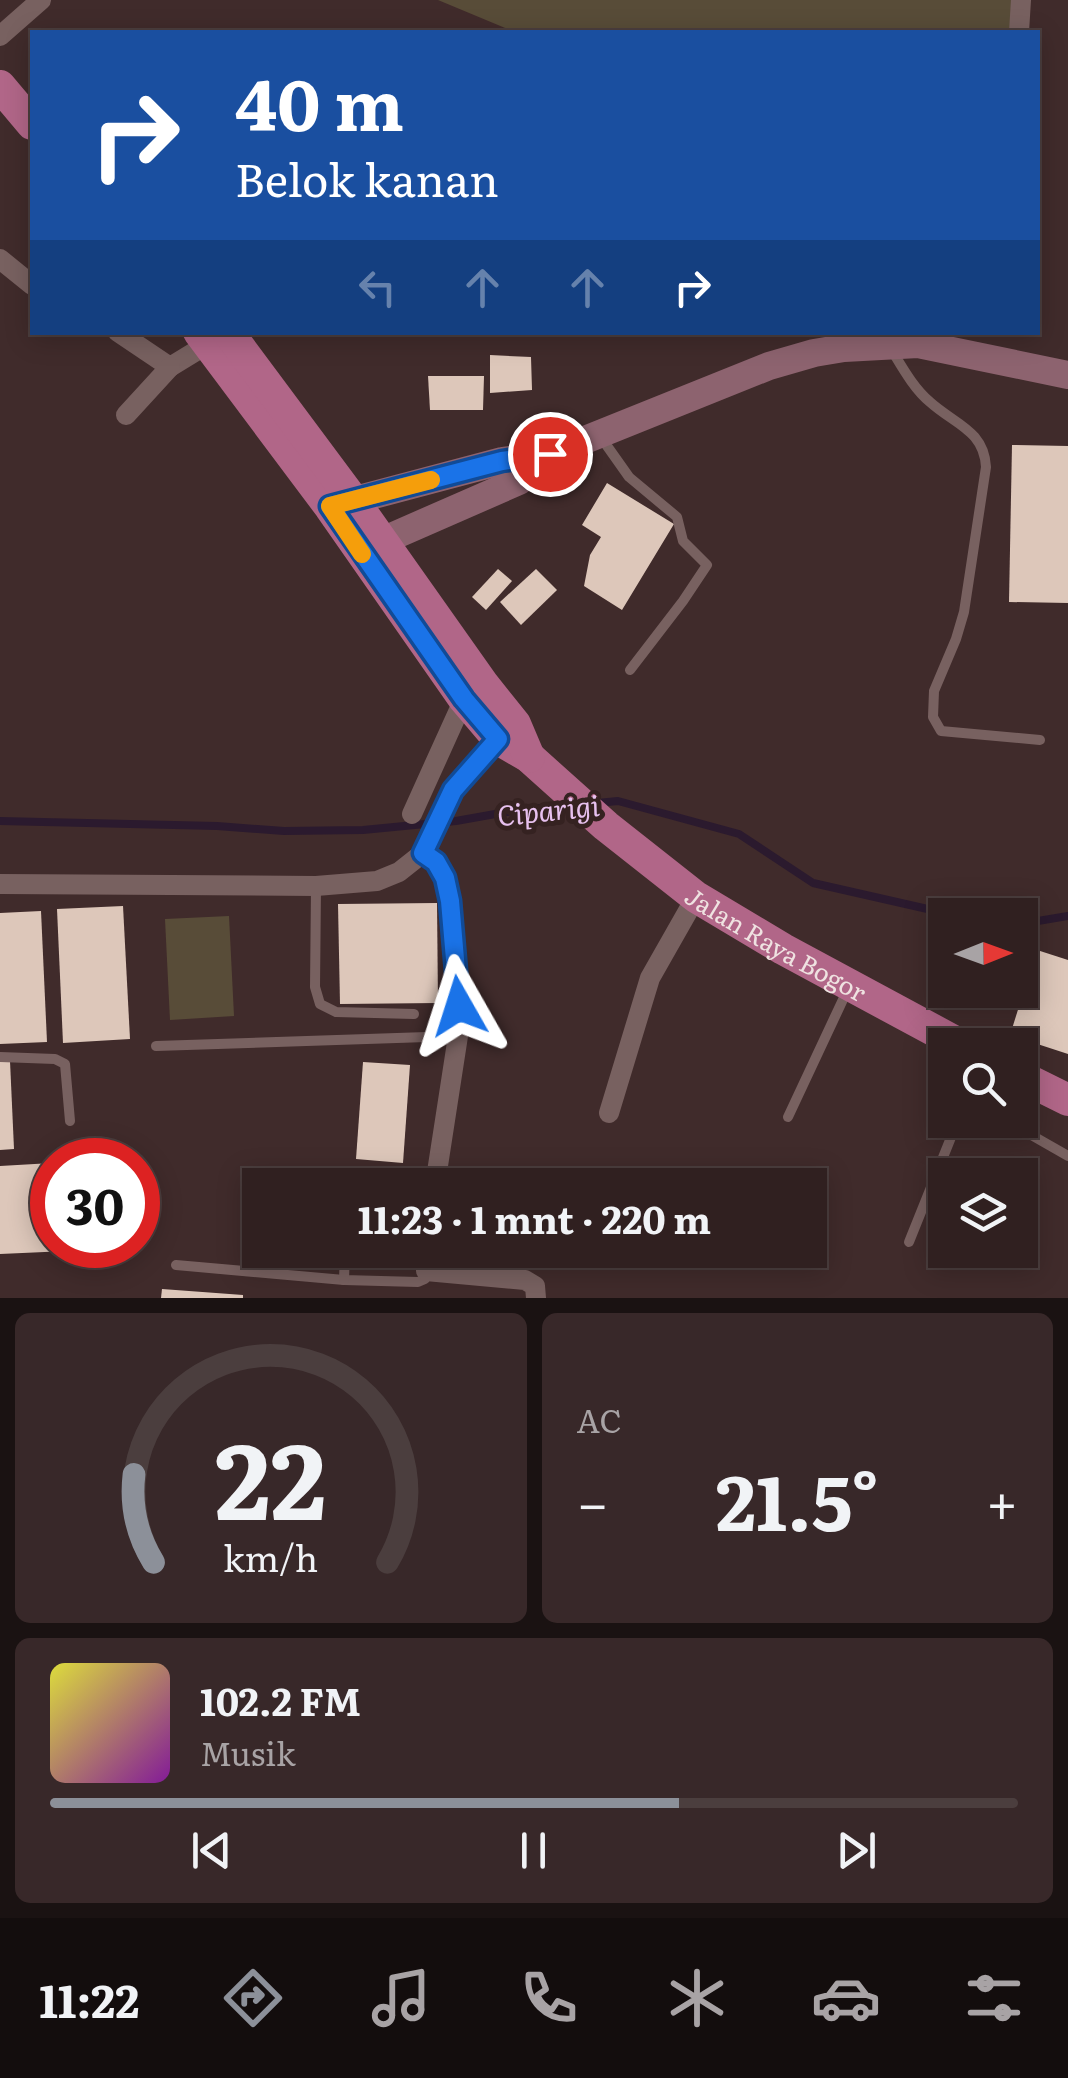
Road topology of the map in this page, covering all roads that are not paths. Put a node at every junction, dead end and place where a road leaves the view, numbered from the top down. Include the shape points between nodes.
1 (41, 0) edge
2 (1022, 0) edge
3 (1019, 30) edge
4 (0, 36) edge
5 (0, 86) edge
6 (30, 122) edge
7 (2, 267) edge
8 (30, 284) edge
9 (122, 335) edge
10 (211, 337) edge
11 (905, 340) edge
12 (170, 368) junction
13 (1068, 375) edge
14 (126, 415) dead end
15 (600, 436) junction
16 (550, 454) junction
17 (342, 503) junction
18 (371, 546) junction
19 (630, 670) dead end
20 (474, 692) junction
21 (506, 731) junction
22 (1040, 740) dead end
23 (412, 814) dead end
24 (424, 851) junction
25 (0, 884) edge
26 (316, 886) junction
27 (696, 897) junction
28 (850, 986) junction
29 (414, 1014) dead end
30 (929, 1028) edge
31 (458, 1036) junction
32 (156, 1046) dead end
33 (0, 1057) edge
34 (1038, 1085) edge
35 (1068, 1100) edge
36 (610, 1114) dead end
37 (788, 1117) dead end
38 (70, 1121) dead end
39 (951, 1138) edge
40 (1037, 1138) edge
41 (1068, 1156) edge
42 (437, 1168) edge
43 (909, 1242) dead end
44 (176, 1266) dead end
45 (344, 1268) edge
46 (426, 1268) edge
47 (463, 1268) edge
48 (344, 1280) junction
49 (536, 1298) edge

1 - 4 street
2 - 3 street
5 - 6 highway
7 - 8 street
9 - 12 street
10 - 12 street
10 - 17 highway, Jalan Raya Bogor
11 - 13 main road
11 - 15 main road via 769,366
11 - 22 lane via 925,398 978,440 986,467 964,612 934,691 932,717 941,731
12 - 14 street
15 - 16 main road
15 - 19 lane via 629,477 677,517 683,542 707,565
16 - 17 main road
16 - 18 main road via 520,481
17 - 18 highway, Jalan Raya Bogor
18 - 20 highway, Jalan Raya Bogor
20 - 21 highway, Jalan Raya Bogor
20 - 23 street
21 - 24 street via 453,790
21 - 27 highway, Jalan Raya Bogor via 560,786
24 - 26 street via 377,880
24 - 31 street via 445,878 450,901
25 - 26 street
26 - 29 lane via 320,1004 336,1012
27 - 28 highway, Jalan Raya Bogor
27 - 36 street via 650,978
28 - 30 highway, Jalan Raya Bogor
28 - 37 lane
31 - 32 lane
31 - 42 street
33 - 38 lane via 64,1064
34 - 35 highway
39 - 43 lane
40 - 41 lane
44 - 48 lane
45 - 48 lane
46 - 48 lane via 418,1282
47 - 49 street via 525,1280 535,1286

